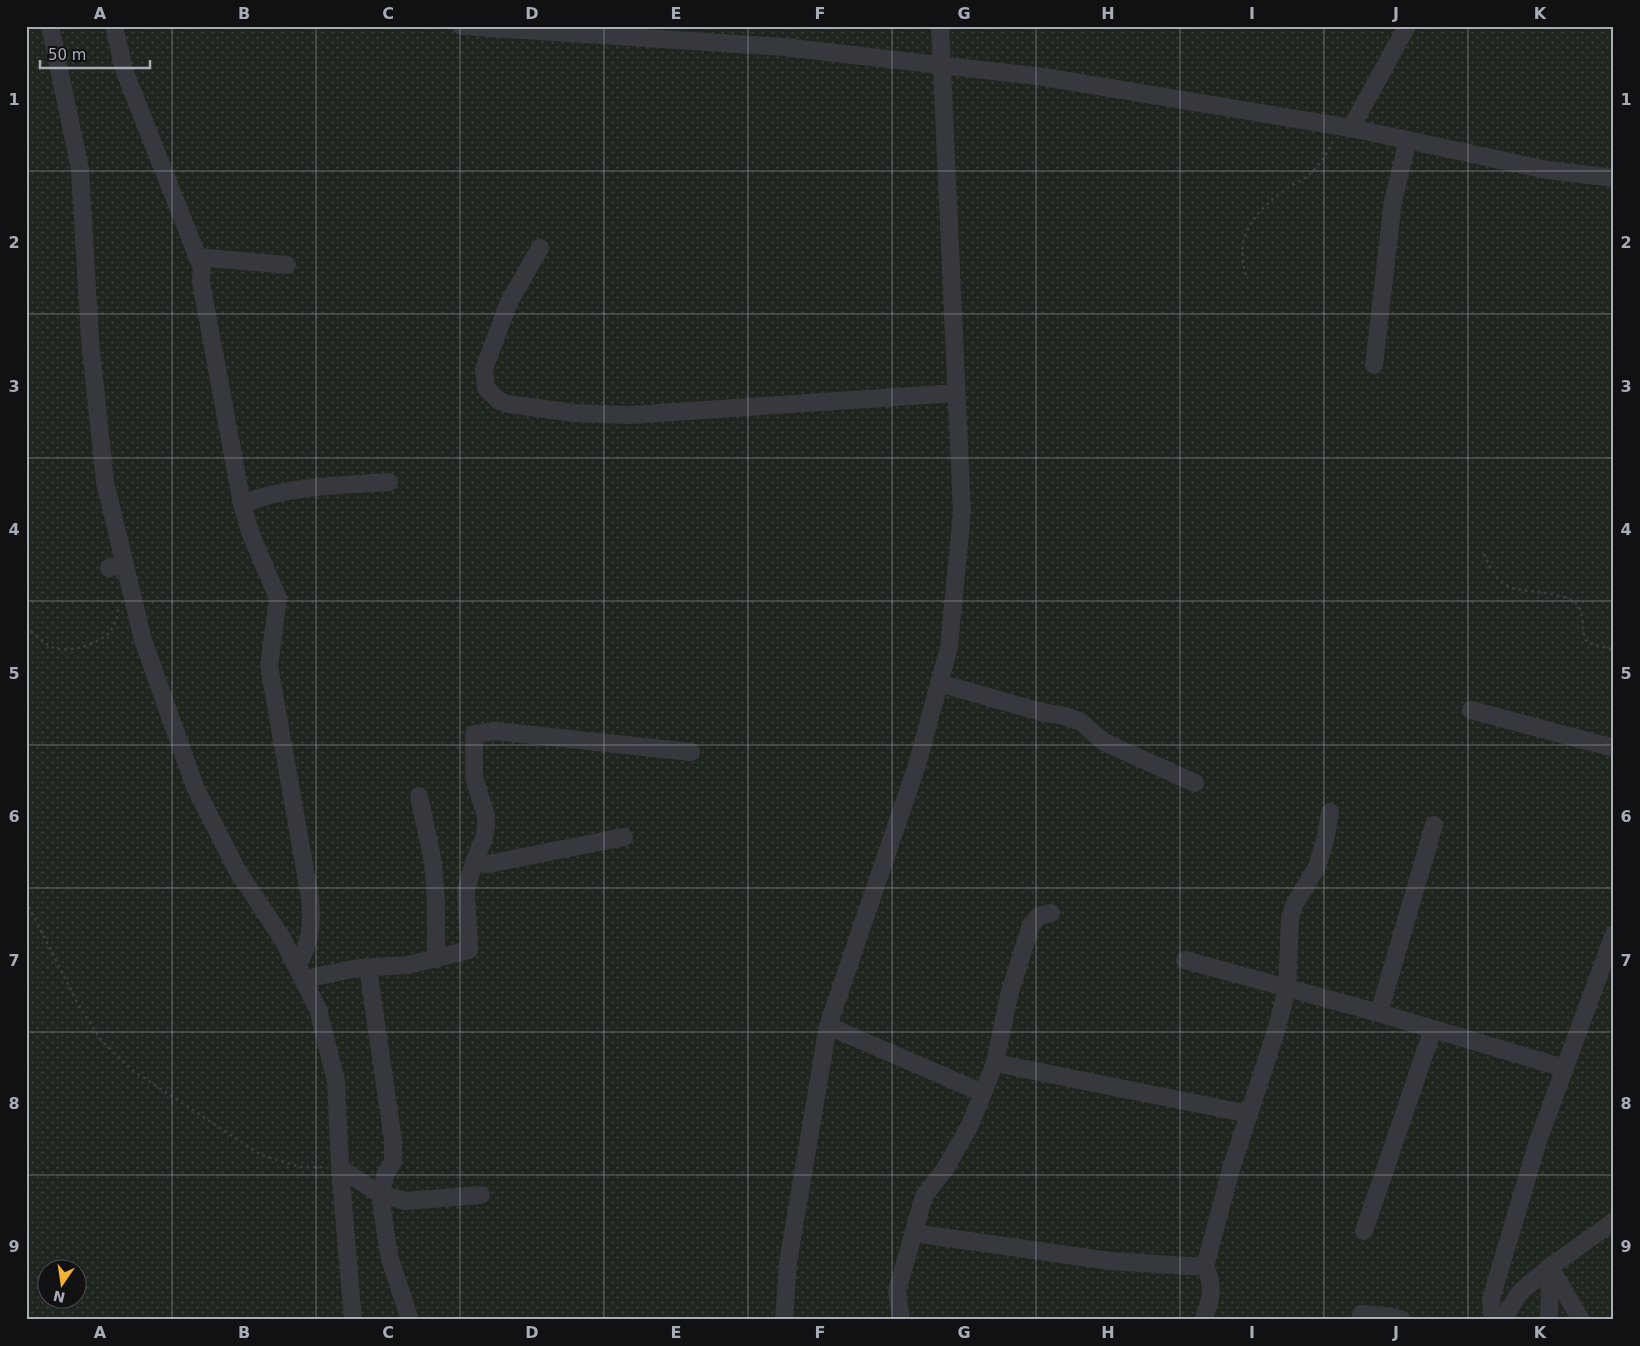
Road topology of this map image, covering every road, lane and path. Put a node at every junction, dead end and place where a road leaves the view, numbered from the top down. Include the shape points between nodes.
1 (50, 26) edge
2 (114, 26) edge
3 (461, 26) edge
4 (940, 26) edge
5 (1407, 26) edge
6 (942, 65) junction
7 (1345, 127) junction
8 (1408, 140) junction
9 (1614, 178) edge
10 (540, 248) dead end
11 (198, 256) junction
12 (287, 265) dead end
13 (1246, 276) dead end
14 (1374, 365) dead end
15 (956, 393) junction
16 (389, 482) dead end
17 (242, 504) junction
18 (1484, 554) dead end
19 (118, 604) dead end
20 (26, 627) edge
21 (1614, 650) edge
22 (939, 683) junction
23 (1471, 710) dead end
24 (1614, 748) edge
25 (691, 752) dead end
26 (1195, 783) dead end
27 (419, 796) dead end
28 (1330, 812) dead end
29 (1434, 826) dead end
30 (624, 837) dead end
31 (474, 862) junction
32 (26, 901) edge
33 (1051, 913) dead end
34 (1614, 934) edge
35 (436, 959) junction
36 (1185, 960) dead end
37 (357, 969) junction
38 (300, 973) junction
39 (1287, 989) junction
40 (1378, 1013) junction
41 (828, 1026) junction
42 (1433, 1029) junction
43 (995, 1063) junction
44 (1564, 1068) junction
45 (983, 1093) junction
46 (1249, 1114) junction
47 (340, 1168) junction
48 (379, 1194) junction
49 (481, 1195) dead end
50 (1614, 1221) edge
51 (1364, 1232) dead end
52 (913, 1233) junction
53 (1205, 1267) junction
54 (1550, 1267) junction
55 (1362, 1314) dead end
56 (353, 1320) edge
57 (410, 1320) edge
58 (784, 1320) edge
59 (901, 1320) edge
60 (1203, 1320) edge
61 (1402, 1320) edge
62 (1493, 1320) edge
63 (1503, 1320) edge
64 (1549, 1320) edge
65 (1581, 1320) edge

1 - 38 street via 80,169 90,340 117,566 195,787 237,870 282,938
2 - 11 street via 124,70
3 - 6 street via 784,47
4 - 6 street
5 - 7 street
6 - 7 street via 1044,77
6 - 15 street
7 - 8 street
7 - 13 path via 1316,167 1259,212 1245,233 1241,254
8 - 9 street via 1547,170
8 - 14 street via 1394,201
10 - 15 street via 509,302 484,369 486,388 499,401 574,413 630,415
11 - 12 street
11 - 17 street
15 - 22 street via 962,512 949,647
16 - 17 street via 297,488 270,493
17 - 38 street via 250,532 278,598 269,666 312,922
18 - 21 path via 1499,580 1512,588 1571,600 1581,610 1583,633 1588,643
19 - 20 path via 115,624 107,635 73,650 50,646
22 - 26 street via 1081,722 1104,742
22 - 41 street via 917,764
23 - 24 street
25 - 31 street via 495,731 474,734 474,777 486,816 484,838
27 - 35 street via 433,862
28 - 39 street via 1317,867 1294,905 1290,920
29 - 40 street
30 - 31 street via 488,864
31 - 35 street via 466,890 469,950
32 - 47 path via 101,1040 132,1070 261,1155 300,1167
33 - 43 street via 1039,916 1031,925 1009,995
34 - 44 street
35 - 37 street
36 - 39 street
37 - 38 street
37 - 48 street via 393,1140 392,1162
38 - 47 street via 318,1008 336,1081
39 - 40 street
39 - 46 street
40 - 42 street
41 - 45 street
41 - 58 street via 790,1253
42 - 44 street
42 - 51 street
43 - 45 street
43 - 46 street
44 - 62 street via 1538,1140 1491,1299
45 - 52 street via 970,1125 924,1196
46 - 53 street
47 - 48 street
47 - 56 street
48 - 49 street via 404,1201
48 - 57 street via 389,1256
50 - 54 street
52 - 53 street via 1110,1261
52 - 59 street via 897,1291
53 - 60 street via 1212,1289
54 - 63 street via 1520,1292
54 - 64 street
54 - 65 street
55 - 61 street

